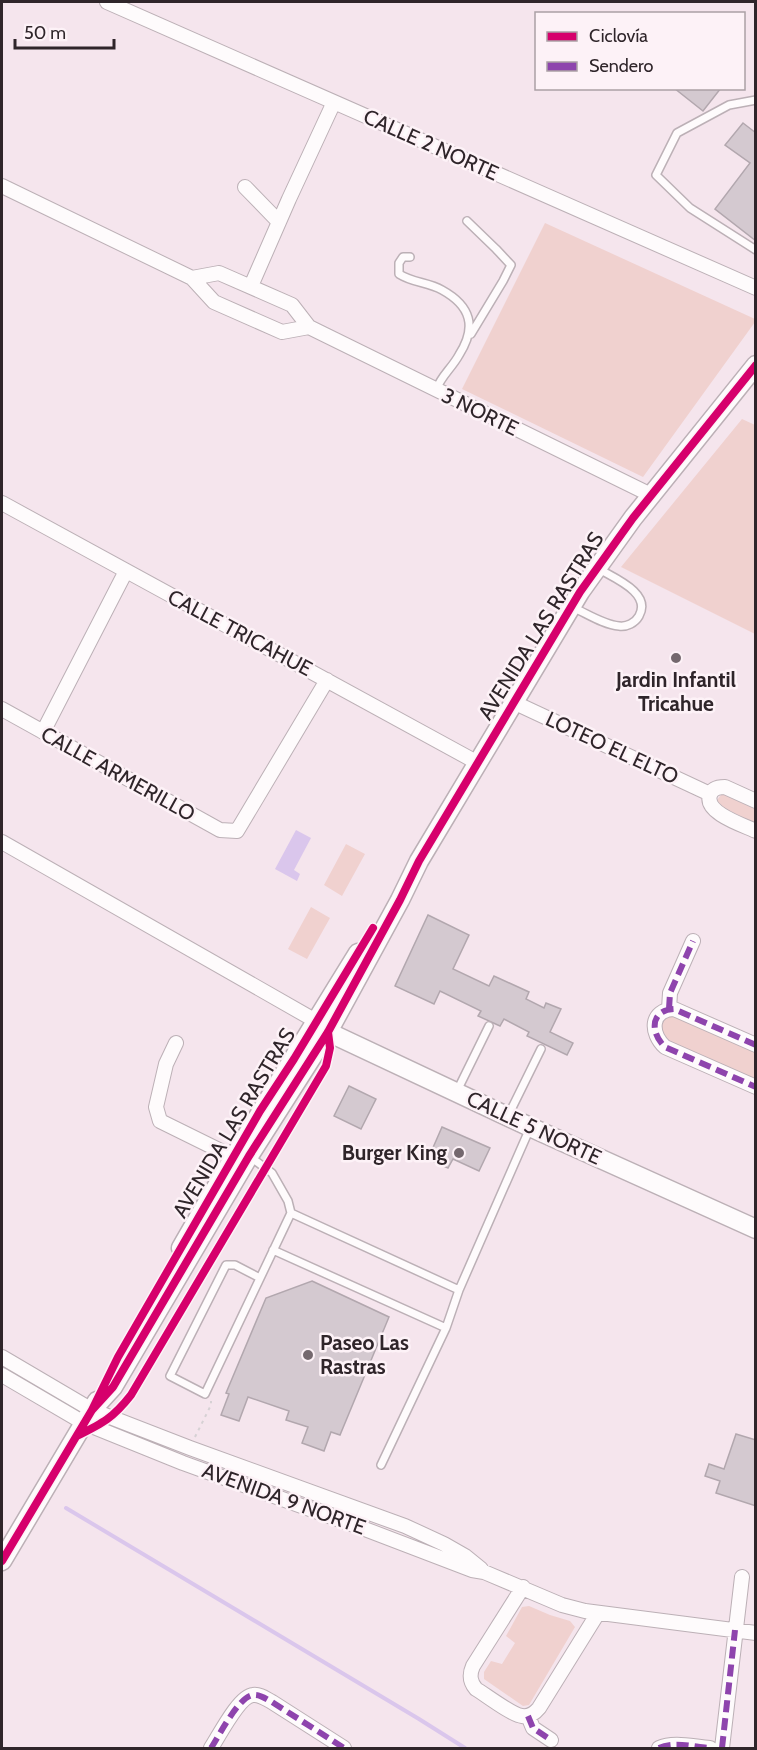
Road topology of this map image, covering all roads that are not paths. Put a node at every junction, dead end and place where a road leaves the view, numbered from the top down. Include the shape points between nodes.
1 (107, 2) edge
2 (756, 100) edge
3 (334, 102) junction
4 (2, 186) edge
5 (245, 187) dead end
6 (467, 221) dead end
7 (279, 222) junction
8 (756, 250) edge
9 (411, 256) dead end
10 (192, 278) junction
11 (250, 286) junction
12 (756, 288) edge
13 (309, 327) junction
14 (470, 336) junction
15 (756, 365) edge
16 (436, 390) junction
17 (651, 495) junction
18 (2, 503) edge
19 (597, 567) junction
20 (126, 571) junction
21 (571, 607) junction
22 (327, 680) junction
23 (513, 702) junction
24 (2, 709) edge
25 (43, 732) junction
26 (478, 763) junction
27 (710, 794) junction
28 (756, 801) edge
29 (756, 831) edge
30 (2, 842) edge
31 (693, 941) dead end
32 (669, 1009) junction
33 (489, 1026) dead end
34 (322, 1027) junction
35 (176, 1043) dead end
36 (756, 1045) edge
37 (541, 1049) dead end
38 (756, 1087) edge
39 (457, 1092) junction
40 (508, 1116) junction
41 (530, 1127) junction
42 (241, 1157) junction
43 (291, 1213) junction
44 (756, 1229) edge
45 (273, 1250) junction
46 (260, 1278) junction
47 (459, 1290) junction
48 (446, 1328) junction
49 (2, 1357) edge
50 (15, 1365) junction
51 (4, 1377) edge
52 (88, 1417) junction
53 (190, 1448) junction
54 (183, 1463) junction
55 (381, 1466) dead end
56 (280, 1480) junction
57 (275, 1496) junction
58 (367, 1512) junction
59 (362, 1528) junction
60 (2, 1561) edge
61 (484, 1572) junction
62 (742, 1577) dead end
63 (523, 1587) junction
64 (598, 1613) junction
65 (735, 1630) junction
66 (756, 1633) edge
67 (528, 1716) junction
68 (551, 1740) dead end
69 (660, 1748) edge
70 (211, 1749) edge
71 (344, 1749) edge
72 (710, 1749) edge
73 (722, 1749) edge

1 - 3 street, CALLE 2 NORTE
2 - 8 lane via 729,105 677,133 656,174 690,208
3 - 7 street
3 - 12 street, CALLE 2 NORTE
4 - 10 street
5 - 7 street
6 - 14 lane via 511,265
7 - 11 street
9 - 14 lane via 399,263 399,274 409,281 426,282 444,290 464,306 470,320
10 - 11 street, 3 NORTE via 219,273
10 - 13 street via 214,302 282,332
11 - 13 street, 3 NORTE via 292,305
13 - 16 street, 3 NORTE
14 - 16 lane
15 - 17 street, AVENIDA LAS RASTRAS
16 - 17 street, 3 NORTE
17 - 19 street, AVENIDA LAS RASTRAS
18 - 20 street, CALLE TRICAHUE
19 - 21 street, AVENIDA LAS RASTRAS
19 - 21 lane via 635,590 642,601 638,618 621,627
20 - 22 street, CALLE TRICAHUE
20 - 25 street
21 - 23 street, AVENIDA LAS RASTRAS
22 - 25 street, CALLE ARMERILLO via 237,831 220,830
22 - 26 street, CALLE TRICAHUE
23 - 26 street, AVENIDA LAS RASTRAS
23 - 27 street, LOTEO EL ELTO
24 - 25 street, CALLE ARMERILLO
26 - 34 street, AVENIDA LAS RASTRAS
27 - 28 street, LOTEO EL ELTO via 725,787
27 - 29 street via 715,811
30 - 34 street
31 - 32 street via 672,987
32 - 36 street
32 - 38 street via 654,1024 665,1047
33 - 39 lane
34 - 39 street, CALLE 5 NORTE
34 - 42 street, AVENIDA LAS RASTRAS
35 - 42 street via 166,1064 156,1107 160,1121
37 - 40 lane
39 - 40 street, CALLE 5 NORTE
40 - 41 street, CALLE 5 NORTE
41 - 44 street, CALLE 5 NORTE
41 - 47 lane
42 - 43 lane via 272,1173
42 - 52 street, AVENIDA LAS RASTRAS via 118,1378
43 - 45 lane
43 - 47 lane
45 - 46 lane
45 - 48 lane
46 - 46 lane via 235,1265 226,1265 170,1376 205,1394
47 - 48 lane
48 - 55 lane
49 - 50 street
50 - 51 street
50 - 52 street
51 - 52 street
52 - 53 street, AVENIDA 9 NORTE
52 - 54 street, AVENIDA 9 NORTE
52 - 60 street, AVENIDA LAS RASTRAS
53 - 54 street
53 - 56 street, AVENIDA 9 NORTE
54 - 57 street, AVENIDA 9 NORTE
56 - 57 street
56 - 58 street, AVENIDA 9 NORTE
57 - 59 street, AVENIDA 9 NORTE
58 - 59 street
58 - 61 street, AVENIDA 9 NORTE via 444,1544
59 - 61 street, AVENIDA 9 NORTE
61 - 63 street, AVENIDA 9 NORTE
62 - 65 street
63 - 64 street, AVENIDA 9 NORTE via 562,1605
63 - 67 street via 473,1666 471,1679 476,1689 518,1715
64 - 65 street, AVENIDA 9 NORTE
64 - 67 street via 539,1708
65 - 66 street, AVENIDA 9 NORTE
65 - 73 street
67 - 68 street via 533,1728
69 - 72 street via 676,1745
70 - 71 street via 236,1708 252,1695 272,1702

